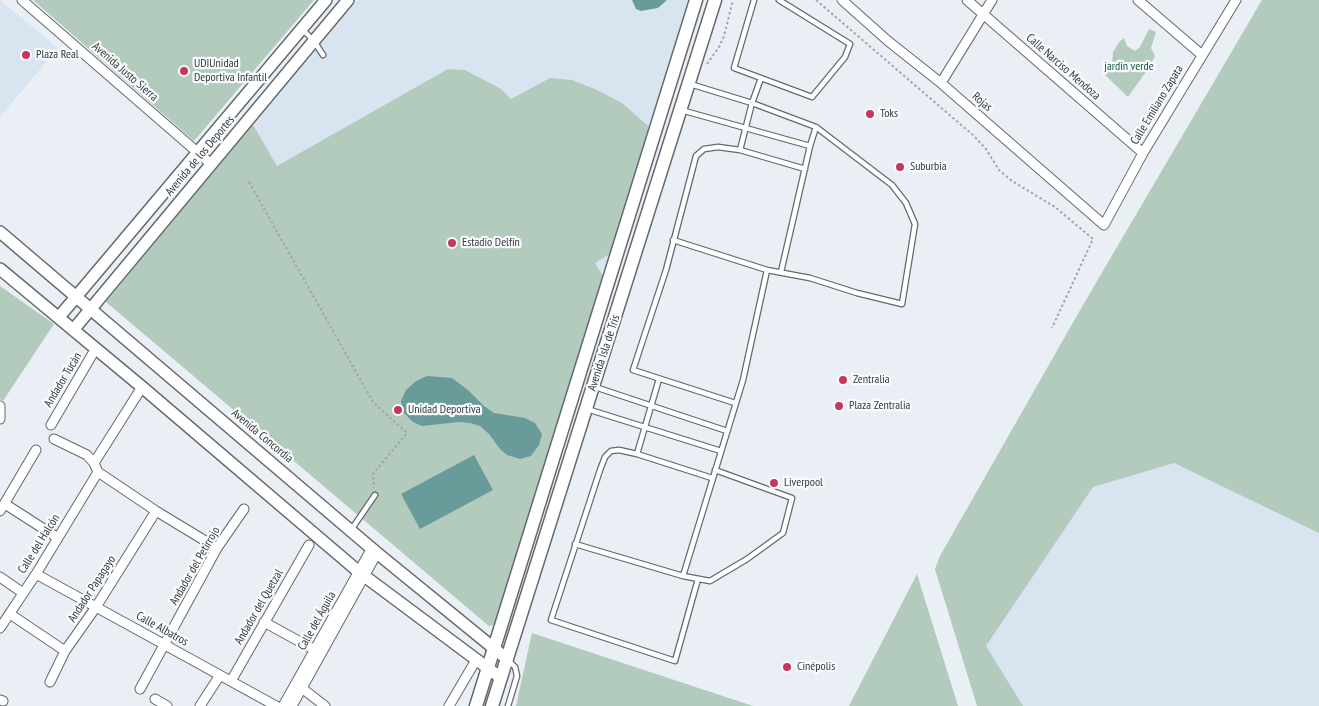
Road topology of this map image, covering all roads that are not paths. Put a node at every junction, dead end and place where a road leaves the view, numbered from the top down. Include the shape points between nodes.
1 (22, 0) edge
2 (326, 0) edge
3 (348, 0) edge
4 (696, 0) edge
5 (715, 0) edge
6 (754, 0) edge
7 (779, 0) edge
8 (842, 0) edge
9 (967, 0) edge
10 (992, 0) edge
11 (1138, 0) edge
12 (1236, 0) edge
13 (984, 14) junction
14 (302, 29) junction
15 (314, 41) junction
16 (323, 55) dead end
17 (1202, 55) junction
18 (761, 78) junction
19 (689, 83) junction
20 (941, 83) junction
21 (752, 103) junction
22 (681, 110) junction
23 (816, 127) junction
24 (745, 129) junction
25 (810, 146) junction
26 (740, 150) junction
27 (198, 152) junction
28 (1142, 153) junction
29 (211, 164) junction
30 (805, 169) junction
31 (1104, 225) joint
32 (0, 232) edge
33 (673, 240) junction
34 (0, 268) edge
35 (767, 270) junction
36 (781, 272) junction
37 (76, 297) junction
38 (90, 309) junction
39 (59, 317) junction
40 (74, 330) junction
41 (96, 348) junction
42 (659, 379) junction
43 (142, 387) junction
44 (593, 387) junction
45 (735, 403) junction
46 (0, 406) edge
47 (652, 406) junction
48 (586, 409) junction
49 (0, 419) edge
50 (51, 425) dead end
51 (645, 428) junction
52 (727, 432) junction
53 (54, 439) dead end
54 (36, 450) dead end
55 (721, 451) junction
56 (637, 454) junction
57 (96, 468) junction
58 (715, 470) junction
59 (712, 478) junction
60 (375, 495) road end
61 (2, 508) edge
62 (244, 509) dead end
63 (156, 511) junction
64 (351, 530) junction
65 (58, 538) junction
66 (575, 544) junction
67 (309, 545) dead end
68 (218, 548) junction
69 (375, 551) junction
70 (36, 574) junction
71 (361, 574) junction
72 (683, 576) junction
73 (0, 577) edge
74 (698, 579) junction
75 (23, 593) junction
76 (96, 607) junction
77 (10, 614) junction
78 (264, 622) junction
79 (0, 628) edge
80 (165, 645) junction
81 (494, 647) junction
82 (315, 650) junction
83 (65, 651) junction
84 (507, 659) junction
85 (476, 660) junction
86 (489, 669) junction
87 (220, 675) junction
88 (501, 678) junction
89 (231, 681) junction
90 (50, 682) dead end
91 (299, 686) junction
92 (140, 689) dead end
93 (155, 699) dead end
94 (166, 706) edge
95 (200, 706) edge
96 (276, 706) edge
97 (284, 706) edge
98 (292, 706) edge
99 (325, 706) edge
100 (449, 706) edge
101 (476, 706) edge
102 (492, 706) edge
103 (508, 706) edge

1 - 27 street, Avenida Justo Sierra
2 - 14 street, Avenida de los Deportes
3 - 15 street, Avenida de los Deportes
4 - 81 main road, Avenida Isla de Tris
5 - 19 main road, Avenida Isla de Tris
6 - 18 lane via 734,68
7 - 18 lane via 850,44 845,57 812,98
8 - 20 street, Rojas
9 - 13 street, Calle Narciso Mendoza
10 - 13 street
11 - 17 street
12 - 17 street, Calle Emiliano Zapata
13 - 20 street
13 - 28 street, Calle Narciso Mendoza
14 - 15 lane
14 - 27 street, Avenida de los Deportes
15 - 16 lane
15 - 29 street, Avenida de los Deportes
17 - 28 street, Calle Emiliano Zapata
18 - 21 lane
19 - 21 lane
19 - 22 main road, Avenida Isla de Tris
20 - 31 street, Rojas
21 - 23 lane
21 - 24 lane
22 - 24 lane
22 - 44 main road, Avenida Isla de Tris
23 - 25 lane
23 - 36 lane via 892,185 906,203 915,224 902,304
24 - 25 lane
24 - 26 lane
25 - 30 lane
26 - 30 lane
26 - 33 lane via 704,148 696,156
27 - 29 street, Avenida Justo Sierra
27 - 37 street, Avenida de los Deportes
28 - 31 street, Calle Emiliano Zapata
29 - 38 street, Avenida de los Deportes
30 - 36 lane
32 - 37 street, Avenida Concordia
33 - 35 lane
33 - 42 lane via 633,370
34 - 39 street
35 - 36 lane
35 - 45 lane via 750,354
37 - 38 street, Avenida Concordia
37 - 39 street, Avenida de los Deportes
38 - 40 street, Avenida de los Deportes
38 - 64 street, Avenida Concordia
39 - 40 street
40 - 41 street
41 - 43 street
41 - 50 street, Andador Tucán
42 - 45 lane
42 - 47 lane
43 - 57 street, Calle del Halcón
43 - 71 street
44 - 47 lane
44 - 48 main road, Avenida Isla de Tris
45 - 52 lane
46 - 49 street
47 - 51 lane
47 - 52 lane
48 - 51 lane
48 - 84 main road, Avenida Isla de Tris
51 - 55 lane
51 - 56 lane
52 - 55 lane
53 - 57 street via 87,456
54 - 61 street
55 - 58 lane
56 - 59 lane
56 - 66 lane via 619,450 611,451 605,457
57 - 63 street
57 - 65 street, Calle del Halcón
58 - 59 lane
58 - 74 lane via 792,498 783,533 710,581
59 - 72 lane
60 - 64 lane
61 - 65 street
62 - 68 street, Andador del Petirrojo
63 - 68 street
63 - 76 street, Andador Papagayo
64 - 69 street, Avenida Concordia
65 - 70 street, Calle del Halcón
66 - 72 lane
66 - 74 lane via 550,620 675,661
67 - 78 street, Andador del Quetzal
68 - 80 street, Andador del Petirrojo
69 - 71 street, Calle del Águila
69 - 81 street, Avenida Concordia
70 - 75 street, Calle del Halcón
70 - 76 street, Calle Albatros
71 - 82 street, Calle del Águila
71 - 85 street
71 - 91 street, Calle del Águila
72 - 74 lane
73 - 75 street
75 - 77 street, Calle del Halcón
76 - 80 street, Calle Albatros
76 - 83 street, Andador Papagayo
77 - 79 street, Calle del Halcón
77 - 83 street
78 - 82 street
78 - 89 street, Andador del Quetzal
80 - 87 street, Calle Albatros
80 - 92 street, Andador del Petirrojo
81 - 84 street, Avenida Concordia
81 - 86 main road, Avenida Isla de Tris
82 - 91 street, Calle del Águila
83 - 90 street, Andador Papagayo
84 - 88 main road, Avenida Isla de Tris
84 - 103 lane via 517,676
85 - 86 street
85 - 100 street
86 - 88 street
86 - 101 main road, Avenida Isla de Tris
87 - 89 street, Calle Albatros
87 - 95 street
88 - 102 main road, Avenida Isla de Tris
89 - 96 street, Calle Albatros
91 - 97 street, Calle del Águila
91 - 98 street, Calle del Águila
91 - 99 street
93 - 94 street

